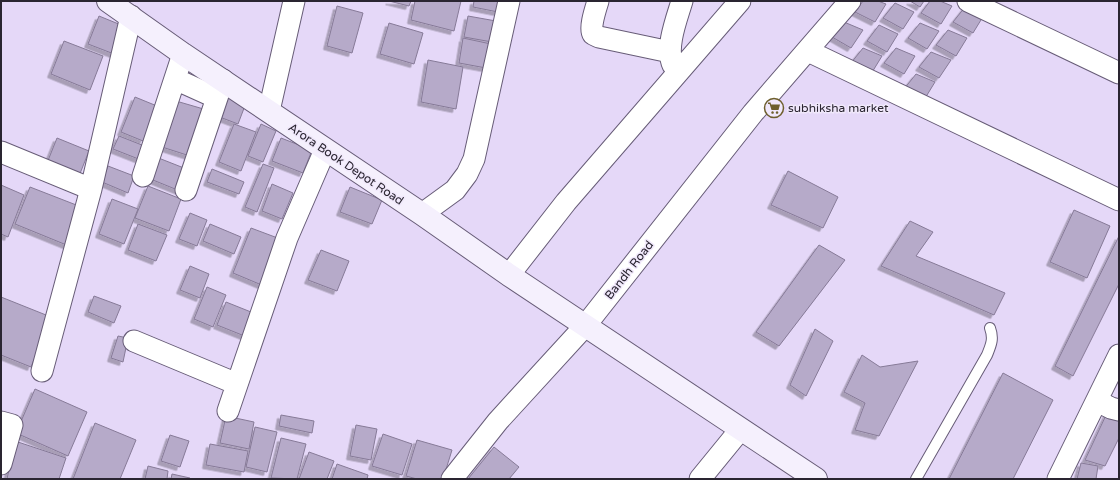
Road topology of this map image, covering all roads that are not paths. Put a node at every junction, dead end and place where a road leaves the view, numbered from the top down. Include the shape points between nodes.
1 (108, 1) edge
2 (294, 1) edge
3 (509, 1) edge
4 (598, 1) edge
5 (682, 1) edge
6 (740, 1) edge
7 (850, 1) edge
8 (968, 1) edge
9 (131, 16) junction
10 (808, 51) junction
11 (670, 52) junction
12 (183, 54) junction
13 (679, 73) junction
14 (1119, 73) edge
15 (175, 79) junction
16 (220, 89) junction
17 (269, 111) junction
18 (326, 150) junction
19 (1, 152) edge
20 (143, 176) dead end
21 (91, 189) junction
22 (186, 190) dead end
23 (1119, 200) edge
24 (422, 214) junction
25 (509, 275) junction
26 (585, 326) junction
27 (990, 328) dead end
28 (134, 341) dead end
29 (1119, 355) edge
30 (42, 371) dead end
31 (237, 384) junction
32 (1096, 401) junction
33 (1119, 410) edge
34 (228, 411) dead end
35 (1, 422) edge
36 (740, 430) junction
37 (1, 464) edge
38 (452, 479) edge
39 (700, 479) edge
40 (816, 479) edge
41 (916, 479) edge
42 (1058, 479) edge

1 - 9 street, Arora Book Depot Road
2 - 17 street
3 - 24 street via 474,159 455,190
4 - 11 street via 592,24 594,35
5 - 11 street
6 - 13 street
7 - 10 street, Bandh Road
8 - 14 street
9 - 12 street, Arora Book Depot Road
9 - 21 street
10 - 23 street
10 - 26 street, Bandh Road via 753,113
11 - 13 street via 671,61
12 - 15 street
12 - 16 street, Arora Book Depot Road
13 - 25 street via 566,202
15 - 16 street
15 - 20 street
16 - 17 street, Arora Book Depot Road
16 - 22 street
17 - 18 street, Arora Book Depot Road
18 - 24 street, Arora Book Depot Road
18 - 31 street via 287,238
19 - 21 street
21 - 30 street
24 - 25 street, Arora Book Depot Road
25 - 26 street, Arora Book Depot Road
26 - 36 street
26 - 38 street, Bandh Road via 498,421
27 - 41 lane via 993,342 987,355
28 - 31 street
29 - 32 street
31 - 34 street
32 - 33 street
32 - 42 street
35 - 37 street via 12,425
36 - 39 street
36 - 40 street

